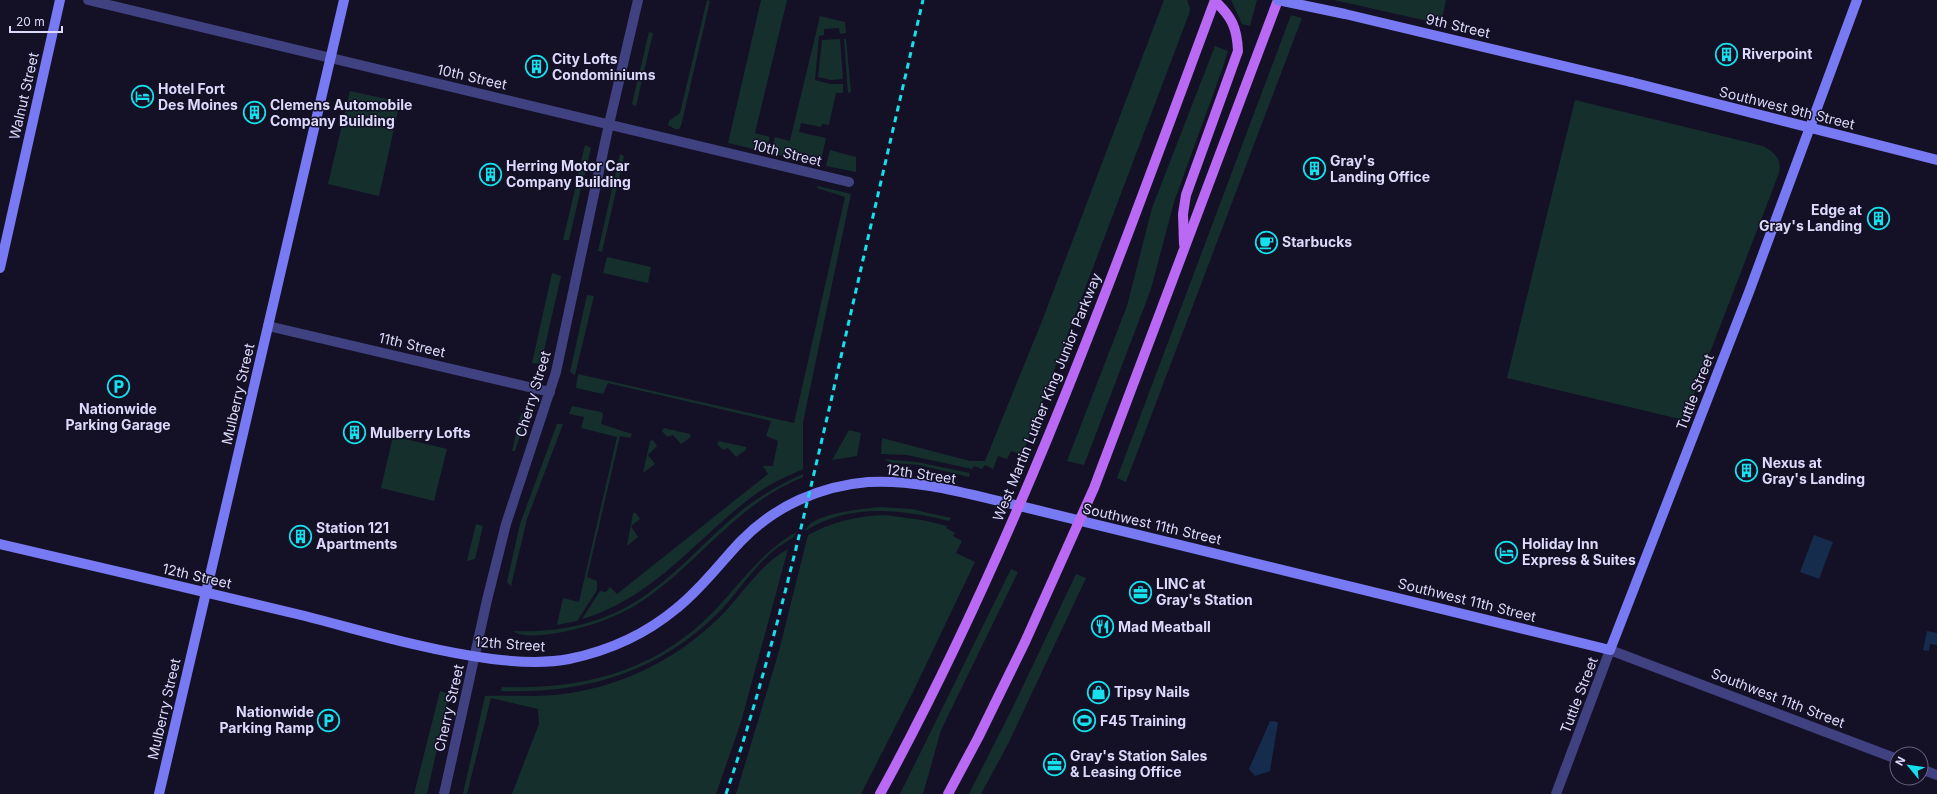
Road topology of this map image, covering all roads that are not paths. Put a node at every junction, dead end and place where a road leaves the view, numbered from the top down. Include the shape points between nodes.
1 (60, 0) edge
2 (88, 0) edge
3 (344, 0) edge
4 (638, 0) edge
5 (1215, 0) edge
6 (1278, 0) edge
7 (1858, 0) edge
8 (331, 58) junction
9 (1631, 82) joint
10 (609, 124) junction
11 (1811, 129) junction
12 (1937, 160) edge
13 (849, 182) dead end
14 (1184, 250) junction
15 (0, 268) edge
16 (268, 326) junction
17 (550, 392) junction
18 (1020, 506) junction
19 (1080, 521) junction
20 (0, 544) edge
21 (206, 592) junction
22 (1610, 650) junction
23 (474, 656) junction
24 (1889, 756) edge
25 (159, 794) edge
26 (444, 794) edge
27 (880, 794) edge
28 (948, 794) edge
29 (1556, 794) edge

1 - 15 street, Walnut Street
2 - 8 street, 10th Street
3 - 8 street, Mulberry Street
4 - 10 street, Cherry Street
5 - 14 main road via 1233,22 1238,51 1186,195 1183,214
5 - 18 main road, West Martin Luther King Junior Parkway via 1127,235
6 - 9 street, 9th Street, bridge
6 - 14 main road
7 - 11 street, Tuttle Street
8 - 10 street, 10th Street
8 - 16 street, Mulberry Street
9 - 11 street, Southwest 9th Street
10 - 13 street, 10th Street
10 - 17 street, Cherry Street
11 - 12 street, Southwest 9th Street
11 - 22 street, Tuttle Street
14 - 19 main road
16 - 17 street, 11th Street
16 - 21 street, Mulberry Street
17 - 23 street, Cherry Street via 506,524
18 - 19 street, Southwest 11th Street
18 - 23 street, 12th Street via 895,482 840,486 810,494 774,514 742,540 678,608 624,641 597,652 566,660 532,662
18 - 27 main road, West Martin Luther King Junior Parkway via 958,640
19 - 22 street, Southwest 11th Street
19 - 28 main road via 1022,648
20 - 21 street, 12th Street
21 - 23 street, 12th Street via 450,653
21 - 25 street, Mulberry Street
22 - 24 street, Southwest 11th Street
22 - 29 street, Tuttle Street
23 - 26 street, Cherry Street

